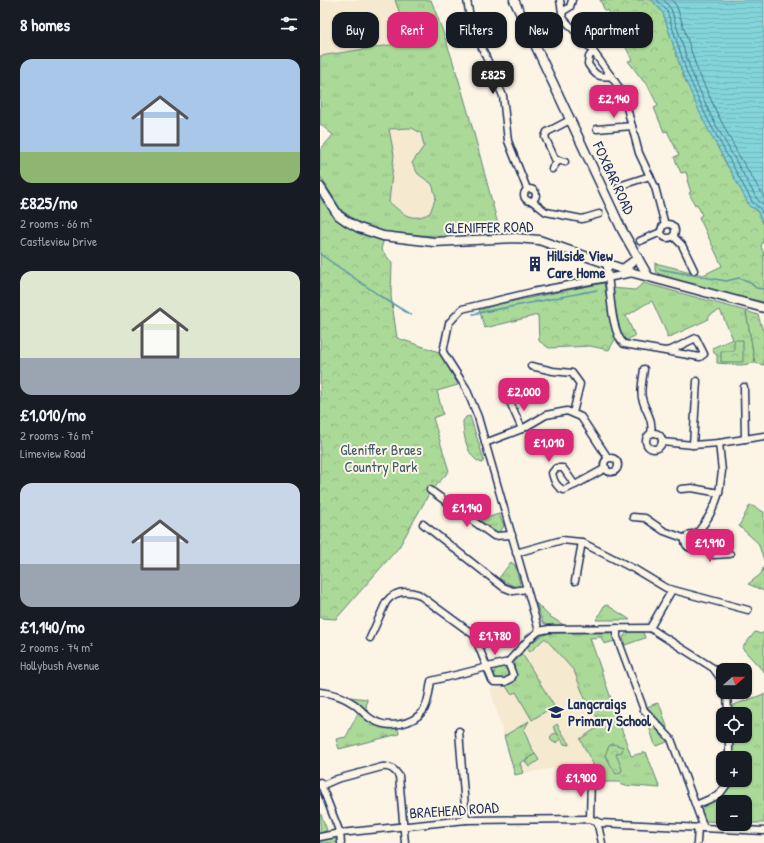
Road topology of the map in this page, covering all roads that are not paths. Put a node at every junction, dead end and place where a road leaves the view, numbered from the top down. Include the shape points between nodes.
1 (467, 0) edge
2 (514, 0) edge
3 (560, 0) edge
4 (572, 0) edge
5 (562, 12) joint
6 (563, 14) edge
7 (594, 51) junction
8 (611, 76) junction
9 (570, 120) junction
10 (632, 126) junction
11 (597, 129) dead end
12 (558, 161) junction
13 (565, 162) dead end
14 (552, 169) dead end
15 (650, 176) junction
16 (619, 186) dead end
17 (320, 187) edge
18 (527, 189) junction
19 (532, 201) junction
20 (599, 214) dead end
21 (665, 225) junction
22 (661, 232) junction
23 (673, 236) junction
24 (640, 241) dead end
25 (638, 258) junction
26 (606, 262) junction
27 (623, 269) junction
28 (694, 270) dead end
29 (634, 273) junction
30 (648, 276) junction
31 (607, 278) junction
32 (764, 308) edge
33 (665, 351) junction
34 (531, 366) dead end
35 (644, 369) dead end
36 (697, 381) dead end
37 (744, 387) dead end
38 (510, 402) dead end
39 (573, 413) junction
40 (522, 429) junction
41 (651, 434) junction
42 (764, 436) edge
43 (744, 439) junction
44 (662, 442) junction
45 (485, 443) junction
46 (719, 443) junction
47 (693, 445) junction
48 (608, 458) junction
49 (606, 468) junction
50 (575, 485) dead end
51 (681, 489) dead end
52 (430, 490) dead end
53 (719, 493) junction
54 (633, 516) dead end
55 (423, 524) dead end
56 (512, 535) junction
57 (695, 536) junction
58 (686, 539) junction
59 (582, 542) junction
60 (697, 546) junction
61 (516, 553) junction
62 (730, 554) dead end
63 (575, 581) dead end
64 (527, 588) junction
65 (672, 590) junction
66 (748, 610) dead end
67 (617, 628) junction
68 (650, 628) junction
69 (539, 631) junction
70 (370, 638) dead end
71 (508, 662) junction
72 (487, 667) junction
73 (716, 672) edge
74 (320, 692) edge
75 (459, 731) dead end
76 (591, 778) dead end
77 (321, 784) edge
78 (725, 787) edge
79 (696, 805) junction
80 (590, 819) junction
81 (466, 820) junction
82 (598, 822) junction
83 (404, 826) junction
84 (701, 828) junction
85 (764, 831) edge
86 (340, 833) junction
87 (320, 837) edge
88 (341, 843) edge
89 (405, 843) edge
90 (602, 843) edge
91 (697, 843) edge

1 - 18 street via 468,12 503,96 508,141
2 - 9 main road, FOXBAR ROAD
3 - 5 street
4 - 5 street via 570,7
6 - 7 street via 568,24
7 - 8 street
7 - 8 street via 589,57 588,64 595,75 601,78
8 - 10 street via 626,104
9 - 12 street via 547,132 545,137
9 - 25 main road, FOXBAR ROAD
10 - 11 street
10 - 15 street via 639,153
12 - 13 street
12 - 14 street
15 - 16 street
15 - 21 street
17 - 26 main road, GLENIFFER ROAD via 338,215 348,222 383,236 434,242 528,238 552,243
18 - 19 street via 523,194 524,198 526,201
18 - 19 street via 535,192 536,198
19 - 20 street via 541,210 582,219
21 - 22 street
21 - 23 street via 673,227
22 - 23 street via 667,238
22 - 24 street
23 - 28 street via 682,245
25 - 27 main road
25 - 30 main road, FOXBAR ROAD
26 - 27 main road, GLENIFFER ROAD
26 - 31 street
27 - 29 main road, GLENIFFER ROAD
29 - 30 main road, GLENIFFER ROAD
29 - 31 street
30 - 32 main road, GLENIFFER ROAD
31 - 33 street via 620,340 624,344
31 - 45 street via 462,309 449,323 443,352 466,388
33 - 33 street via 696,338 704,354 700,357
34 - 39 street via 572,373 580,384
35 - 41 street via 641,397 650,415
36 - 47 street
37 - 43 street
38 - 40 street
39 - 40 street via 567,411 546,415
39 - 48 street via 581,417
40 - 45 street
41 - 44 street via 658,434
41 - 44 street via 647,440 650,447 656,448
42 - 43 street
43 - 46 street
44 - 47 street
45 - 56 street
46 - 47 street
46 - 53 street via 722,470
48 - 49 street via 605,462
48 - 49 street via 615,459 618,465 612,471
49 - 50 street
51 - 53 street via 692,488
52 - 56 street via 494,536
53 - 57 street via 715,507
54 - 58 street via 645,518 664,531
55 - 64 street via 503,587 513,591
56 - 61 street
57 - 58 street via 691,535
57 - 60 street via 699,540
58 - 60 street via 690,548
59 - 61 street via 562,540
59 - 63 street
59 - 65 street
60 - 62 street via 714,555
61 - 64 street
64 - 69 street
65 - 66 street
65 - 68 street
67 - 68 street
67 - 69 street
67 - 79 street via 617,637 644,710 671,739
68 - 73 street
69 - 71 street
70 - 72 street via 390,597 403,591 410,591 418,594 474,635
71 - 72 street
71 - 72 street via 513,675 505,682 494,682
72 - 74 street via 431,681 428,700 423,710 404,724 379,723 343,698
75 - 81 street
76 - 80 street
77 - 83 street via 382,767 395,769 399,776
77 - 86 street
78 - 79 street via 719,795
79 - 84 street
80 - 81 street, BRAEHEAD ROAD
80 - 82 street, BRAEHEAD ROAD
81 - 83 street, BRAEHEAD ROAD
82 - 84 street, BRAEHEAD ROAD
82 - 90 street
83 - 86 street, BRAEHEAD ROAD
83 - 89 street
84 - 85 street, BRAEHEAD ROAD
84 - 91 street
86 - 87 street, BRAEHEAD ROAD
86 - 88 street

